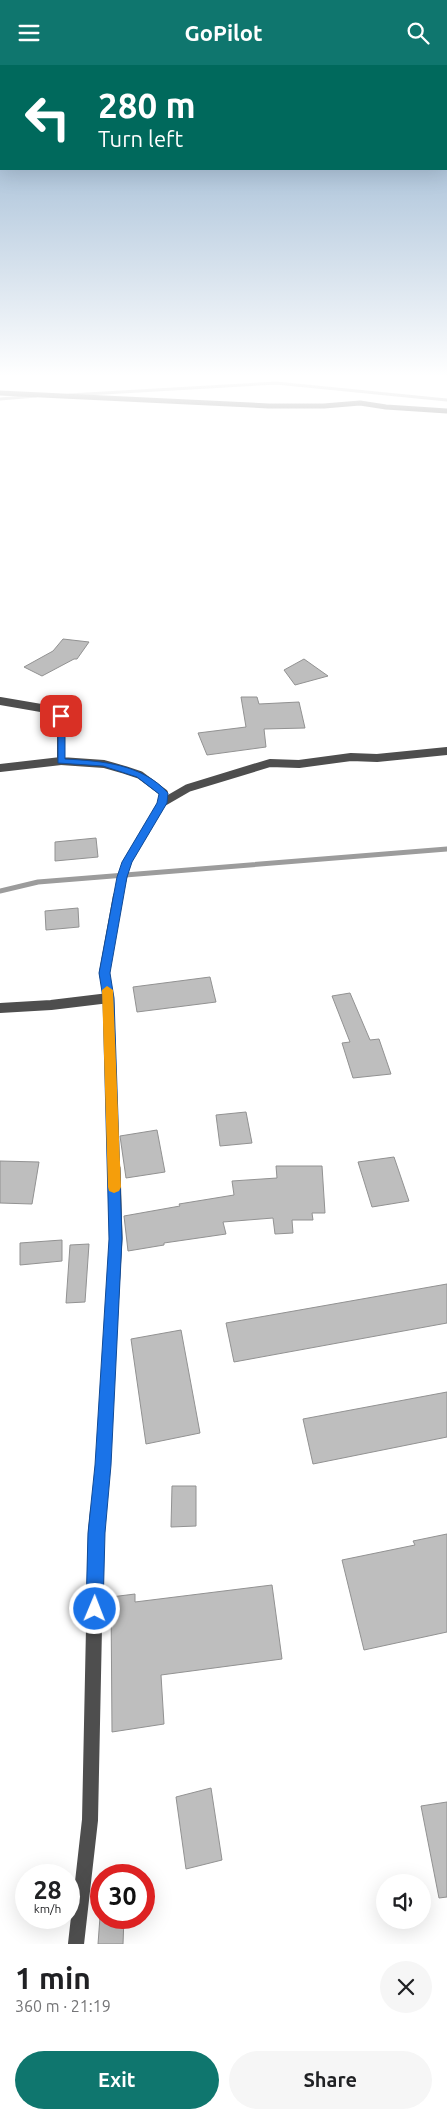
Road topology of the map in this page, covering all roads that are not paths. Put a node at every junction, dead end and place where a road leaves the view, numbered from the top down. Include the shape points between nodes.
1 (0, 701) edge
2 (447, 751) edge
3 (61, 761) junction
4 (0, 768) edge
5 (162, 803) junction
6 (109, 998) junction
7 (0, 1008) edge
8 (76, 1944) edge

1 - 3 street via 41,708 61,716
2 - 5 street via 299,764 270,763 188,788
3 - 4 street
3 - 5 street via 104,764 140,775 164,793
5 - 6 street via 127,862 122,877 104,973
6 - 7 street
6 - 8 street via 116,1239 96,1533 90,1820

